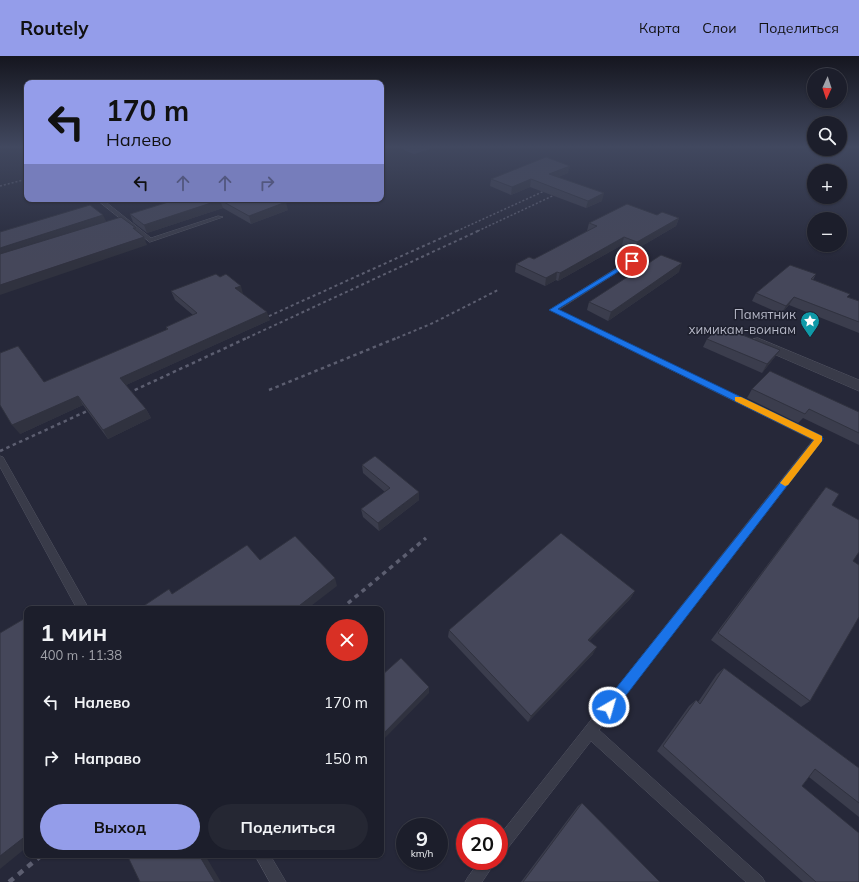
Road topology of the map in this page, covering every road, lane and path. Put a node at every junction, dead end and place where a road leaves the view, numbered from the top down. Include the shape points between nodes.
1 (103, 202) edge
2 (220, 217) dead end
3 (126, 221) junction
4 (119, 223) edge
5 (632, 261) dead end
6 (755, 341) edge
7 (859, 386) edge
8 (0, 460) edge
9 (81, 606) edge
10 (590, 731) junction
11 (508, 836) edge
12 (264, 858) edge
13 (482, 870) edge
14 (278, 882) edge
15 (473, 882) edge
16 (757, 882) edge

1 - 3 lane
2 - 3 lane via 150,240
3 - 4 lane
5 - 10 lane via 553,310 819,439
6 - 7 street
8 - 9 lane
10 - 11 lane
10 - 16 lane
12 - 14 lane
13 - 15 lane

